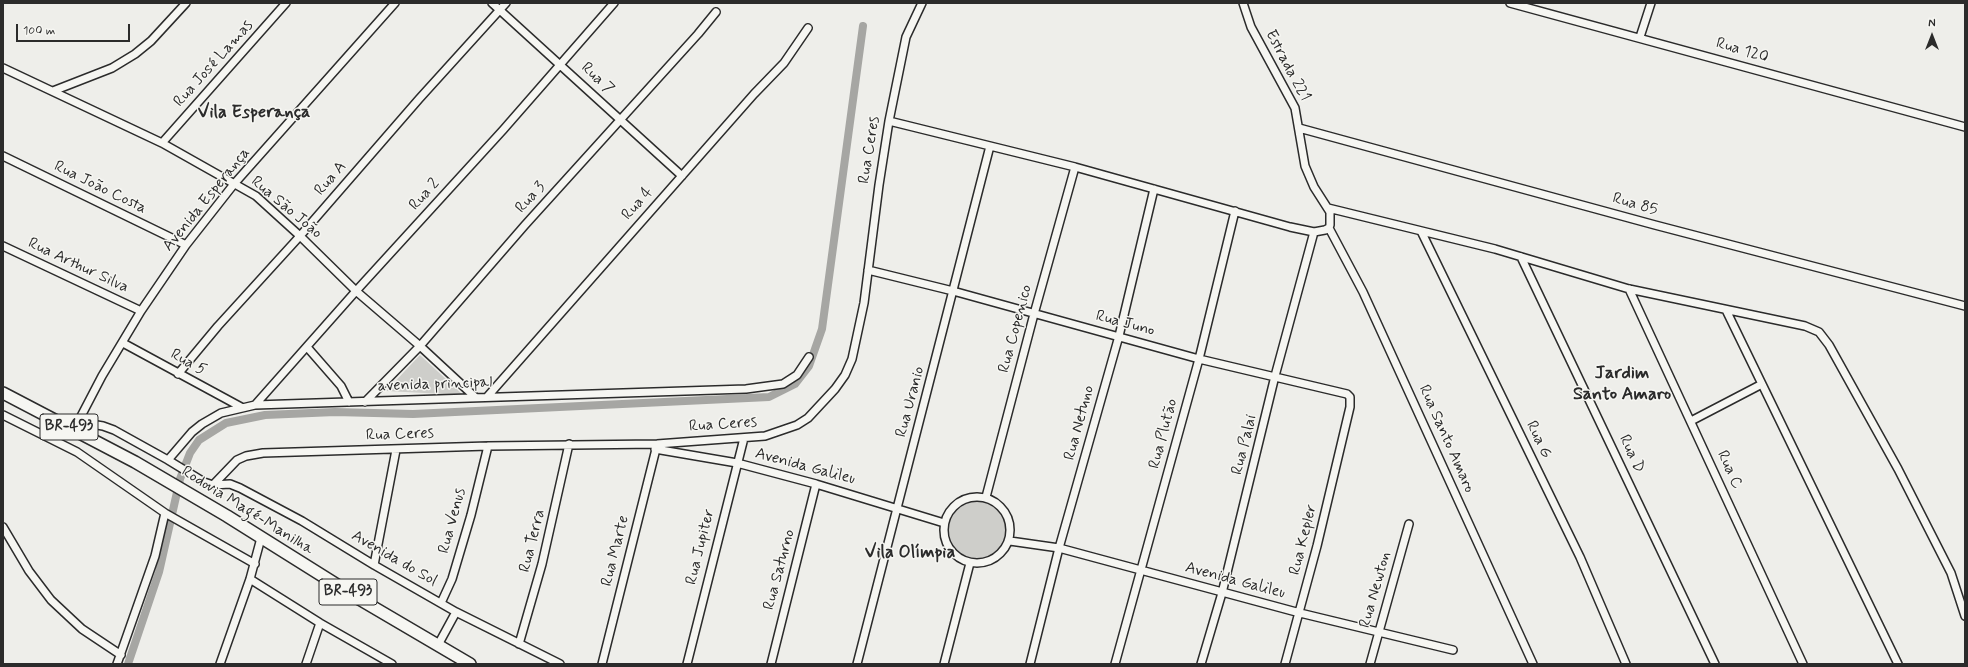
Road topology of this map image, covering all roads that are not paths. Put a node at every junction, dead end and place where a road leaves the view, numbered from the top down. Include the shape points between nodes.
1 (186, 3) edge
2 (286, 3) edge
3 (395, 3) edge
4 (492, 3) edge
5 (506, 3) edge
6 (614, 3) edge
7 (1243, 3) edge
8 (1510, 3) edge
9 (1651, 3) edge
10 (921, 5) edge
11 (500, 10) junction
12 (716, 12) dead end
13 (808, 28) dead end
14 (1640, 37) junction
15 (560, 64) junction
16 (3, 68) edge
17 (53, 91) junction
18 (621, 121) junction
19 (889, 121) junction
20 (1965, 127) edge
21 (1299, 128) junction
22 (162, 143) junction
23 (990, 146) junction
24 (3, 156) edge
25 (1075, 167) junction
26 (682, 176) junction
27 (234, 184) junction
28 (1154, 189) junction
29 (1328, 208) junction
30 (1235, 211) junction
31 (1329, 228) junction
32 (1420, 231) junction
33 (1314, 232) junction
34 (300, 236) junction
35 (186, 245) junction
36 (3, 246) edge
37 (1521, 257) junction
38 (868, 270) junction
39 (1629, 289) junction
40 (356, 291) junction
41 (953, 291) junction
42 (1965, 306) edge
43 (1726, 310) junction
44 (141, 311) junction
45 (1034, 314) junction
46 (1119, 336) junction
47 (123, 343) junction
48 (420, 346) junction
49 (307, 347) junction
50 (809, 357) dead end
51 (1199, 359) junction
52 (178, 374) junction
53 (1275, 376) junction
54 (1762, 384) junction
55 (3, 392) edge
56 (474, 397) junction
57 (487, 397) junction
58 (349, 402) junction
59 (365, 402) junction
60 (255, 405) junction
61 (241, 408) junction
62 (3, 415) edge
63 (1691, 421) junction
64 (78, 422) junction
65 (1346, 422) joint
66 (62, 424) junction
67 (744, 438) junction
68 (569, 444) junction
69 (488, 446) junction
70 (656, 447) junction
71 (396, 450) junction
72 (168, 460) junction
73 (737, 463) junction
74 (816, 484) junction
75 (213, 485) junction
76 (986, 497) junction
77 (897, 507) junction
78 (168, 515) junction
79 (944, 523) junction
80 (1409, 524) dead end
81 (3, 527) edge
82 (261, 538) junction
83 (1010, 540) junction
84 (1059, 548) junction
85 (970, 563) junction
86 (254, 564) junction
87 (374, 565) junction
88 (1140, 570) junction
89 (250, 579) junction
90 (1222, 593) junction
91 (442, 603) junction
92 (456, 612) junction
93 (1300, 613) junction
94 (1965, 616) edge
95 (320, 623) junction
96 (1378, 633) junction
97 (519, 644) junction
98 (438, 645) junction
99 (1453, 650) dead end
100 (121, 654) junction
101 (117, 664) edge
102 (220, 664) edge
103 (306, 664) edge
104 (392, 664) edge
105 (470, 664) edge
106 (560, 664) edge
107 (602, 664) edge
108 (687, 664) edge
109 (771, 664) edge
110 (857, 664) edge
111 (944, 664) edge
112 (1030, 664) edge
113 (1115, 664) edge
114 (1201, 664) edge
115 (1285, 664) edge
116 (1370, 664) edge
117 (1534, 664) edge
118 (1626, 664) edge
119 (1715, 664) edge
120 (1803, 664) edge
121 (1898, 664) edge

1 - 17 street via 151,41 135,54 112,68
2 - 22 street, Rua José Lamas
3 - 27 street, Avenida Esperança
4 - 11 street, Rua 7
5 - 11 street, Rua A
6 - 15 street, Rua 2
7 - 21 street, Estrada 221 via 1252,27 1292,101
8 - 14 street, Rua 120
9 - 14 street
10 - 19 street, Rua Ceres via 906,37
11 - 15 street, Rua 7
11 - 34 street, Rua A
12 - 18 street, Rua 3
13 - 26 street, Rua 4 via 784,63
14 - 20 street, Rua 120
15 - 18 street, Rua 7
15 - 40 street, Rua 2 via 504,130
16 - 17 street, Rua São João
17 - 22 street, Rua São João
18 - 26 street, Rua 7
18 - 48 street, Rua 3 via 525,225
19 - 23 street
19 - 38 street, Rua Ceres
21 - 29 street, Estrada 221 via 1305,166 1314,187
21 - 42 street, Rua 85
22 - 27 street, Rua São João via 184,158
23 - 25 street
23 - 41 street, Rua Uranio
24 - 35 street, Rua João Costa
25 - 28 street
25 - 45 street, Rua Copenico
26 - 57 street, Rua 4
27 - 34 street, Rua São João via 256,196
27 - 35 street, Avenida Esperança
28 - 30 street
28 - 46 street, Rua Netuno
29 - 31 street
29 - 32 street
30 - 33 street
30 - 51 street, Rua Plutão
31 - 33 street
31 - 117 street, Rua Santo Amaro via 1369,306
32 - 37 street
32 - 118 street, Rua G via 1580,557
33 - 53 street, Rua Palai
34 - 40 street, Rua São João
34 - 52 street, Rua A
35 - 44 street, Avenida Esperança
36 - 44 street, Rua Arthur Silva
37 - 39 street
37 - 119 street, Rua D
38 - 41 street, Rua Juno
38 - 67 street, Rua Ceres via 856,343 842,380 827,399 797,425 764,436
39 - 43 street
39 - 63 street, Rua C
40 - 48 street, Rua São João
40 - 49 street, Rua 2
41 - 45 street, Rua Juno
41 - 77 street, Rua Uranio
43 - 54 street
43 - 94 street via 1812,328 1825,337 1898,469 1950,573
44 - 47 street, Avenida Esperança
45 - 46 street, Rua Juno
45 - 76 street, Rua Copenico
46 - 51 street, Rua Juno
46 - 84 street, Rua Netuno
47 - 52 street, Rua 5
47 - 64 street, Avenida Esperança
48 - 56 street, Rua São João
48 - 59 street, Rua 3
49 - 58 street via 341,386
49 - 60 street, Rua 2
50 - 57 street, avenida principal via 797,374 774,387
51 - 53 street, Rua Juno
51 - 88 street, Rua Plutão
52 - 61 street, Rua 5
53 - 65 street, Rua Juno via 1347,394 1351,402
53 - 90 street, Rua Palai
54 - 63 street
54 - 121 street
55 - 66 highway, Rodovia Magé-Manilha / BR-493
56 - 57 street, avenida principal
56 - 59 street, avenida principal
58 - 59 street, avenida principal
58 - 60 street, avenida principal
60 - 61 street, avenida principal
61 - 72 street, avenida principal via 220,413 202,424
62 - 78 street via 77,452
63 - 120 street, Rua C
64 - 66 street
64 - 72 street via 114,430
65 - 93 street, Rua Kepler
66 - 82 highway, Rodovia Magé-Manilha / BR-493 via 135,462
67 - 70 street, Rua Ceres
67 - 73 street, Rua Jupiter
68 - 69 street, Rua Ceres
68 - 70 street, Rua Ceres
68 - 97 street, Rua Terra via 542,564
69 - 71 street, Rua Ceres
69 - 91 street, Rua Venus via 456,565
70 - 73 street, Avenida Galileu
70 - 107 street, Rua Marte
71 - 75 street, Rua Ceres via 302,451 246,456 232,464
71 - 87 street
72 - 75 street, Avenida do Sol
73 - 74 street, Avenida Galileu
73 - 108 street, Rua Jupiter
74 - 77 street, Avenida Galileu
74 - 109 street, Rua Saturno
75 - 87 street, Avenida do Sol via 230,484 240,488 302,521
76 - 79 street via 958,502 949,511
76 - 83 street via 1006,511 1011,525
77 - 79 street, Avenida Galileu
77 - 110 street, Rua Uranio
78 - 86 street
78 - 100 street
79 - 85 street via 944,536 949,548 958,557
80 - 96 street, Rua Newton
81 - 100 street via 29,571 51,600 82,629
82 - 86 street
82 - 98 highway, Rodovia Magé-Manilha / BR-493
83 - 84 street, Avenida Galileu
83 - 85 street via 1006,548 994,559
84 - 88 street, Avenida Galileu
84 - 112 street, Rua Netuno
85 - 111 street
86 - 89 street
87 - 91 street, Avenida do Sol
88 - 90 street, Avenida Galileu
88 - 113 street, Rua Plutão
89 - 95 street
89 - 102 street
90 - 93 street, Avenida Galileu
90 - 114 street, Rua Palai
91 - 92 street, Avenida do Sol
92 - 97 street, Avenida do Sol
92 - 98 street
93 - 96 street, Avenida Galileu
93 - 115 street, Rua Kepler
95 - 103 street
95 - 104 street
96 - 99 street, Avenida Galileu
96 - 116 street, Rua Newton
97 - 106 street, Avenida do Sol
98 - 105 highway, Rodovia Magé-Manilha / BR-493
100 - 101 street

